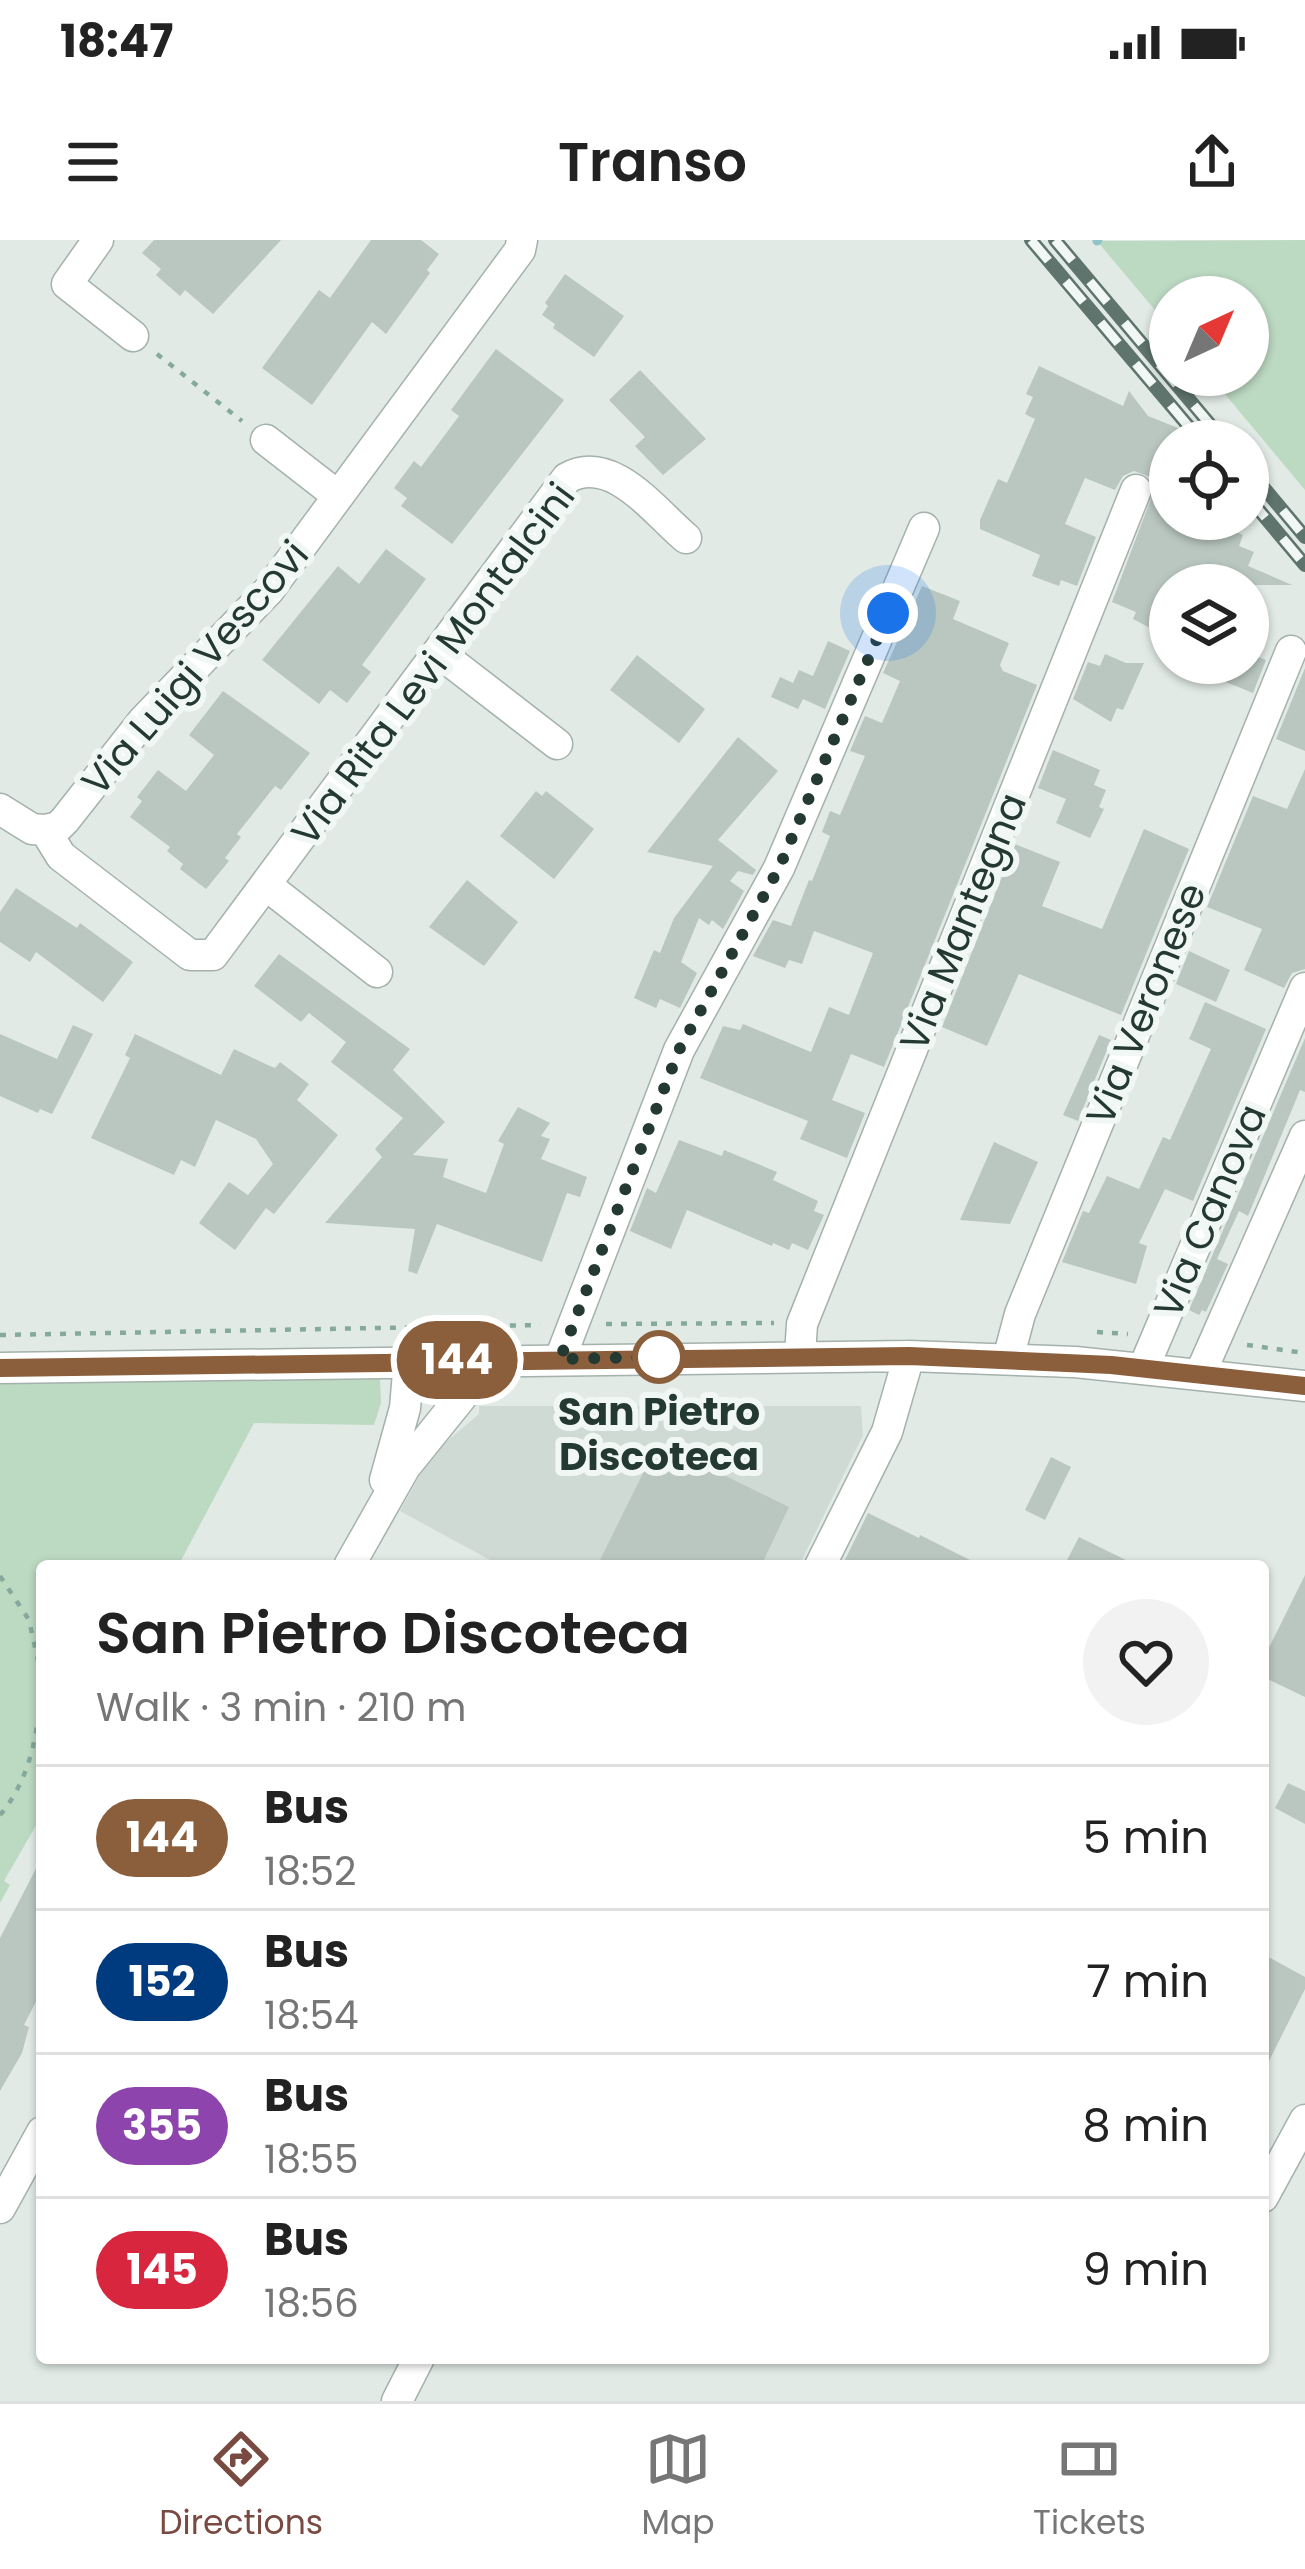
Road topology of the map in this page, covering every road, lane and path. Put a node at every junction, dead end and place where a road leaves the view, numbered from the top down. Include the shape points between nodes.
1 (98, 240) edge
2 (522, 240) edge
3 (133, 336) joint
4 (266, 440) joint
5 (1136, 490) dead end
6 (338, 496) junction
7 (924, 528) dead end
8 (686, 538) dead end
9 (1292, 651) dead end
10 (439, 652) junction
11 (557, 744) dead end
12 (0, 808) edge
13 (45, 830) junction
14 (266, 885) junction
15 (377, 972) dead end
16 (1305, 988) edge
17 (1305, 1136) edge
18 (800, 1355) junction
19 (909, 1356) junction
20 (492, 1359) junction
21 (560, 1359) junction
22 (1008, 1359) junction
23 (409, 1361) junction
24 (1144, 1367) junction
25 (0, 1368) edge
26 (1201, 1372) junction
27 (1305, 1386) edge
28 (374, 1521) junction
29 (353, 1560) edge
30 (823, 1560) edge
31 (0, 1576) edge
32 (36, 1655) edge
33 (36, 1745) edge
34 (0, 1814) edge
35 (1305, 2120) edge
36 (36, 2143) edge
37 (1269, 2187) edge
38 (0, 2209) edge
39 (416, 2364) edge
40 (397, 2401) edge

1 - 3 street via 67,284
2 - 6 street, Via Luigi Vescovi
3 - 4 path
4 - 6 street
5 - 18 street, Via Mantegna via 805,1318
6 - 13 street, Via Luigi Vescovi via 269,590 143,721 65,820
7 - 21 street via 779,868 679,1050
8 - 10 street, Via Rita Levi Montalcini via 614,476 579,471
9 - 22 street, Via Veronese
10 - 11 street
10 - 14 street, Via Rita Levi Montalcini
12 - 13 street
13 - 14 street, Via Rita Levi Montalcini via 61,856 190,955 219,949
14 - 15 street
16 - 24 street, Via Canova
17 - 26 street
18 - 19 street
18 - 21 street
19 - 22 street
19 - 30 street via 887,1432
20 - 21 street
20 - 23 street
20 - 28 street via 422,1442
22 - 24 street
23 - 25 street
23 - 28 street via 405,1408
24 - 26 street
26 - 27 street
28 - 29 street
31 - 32 path via 28,1621
33 - 34 path
35 - 37 street
36 - 38 street
39 - 40 street

